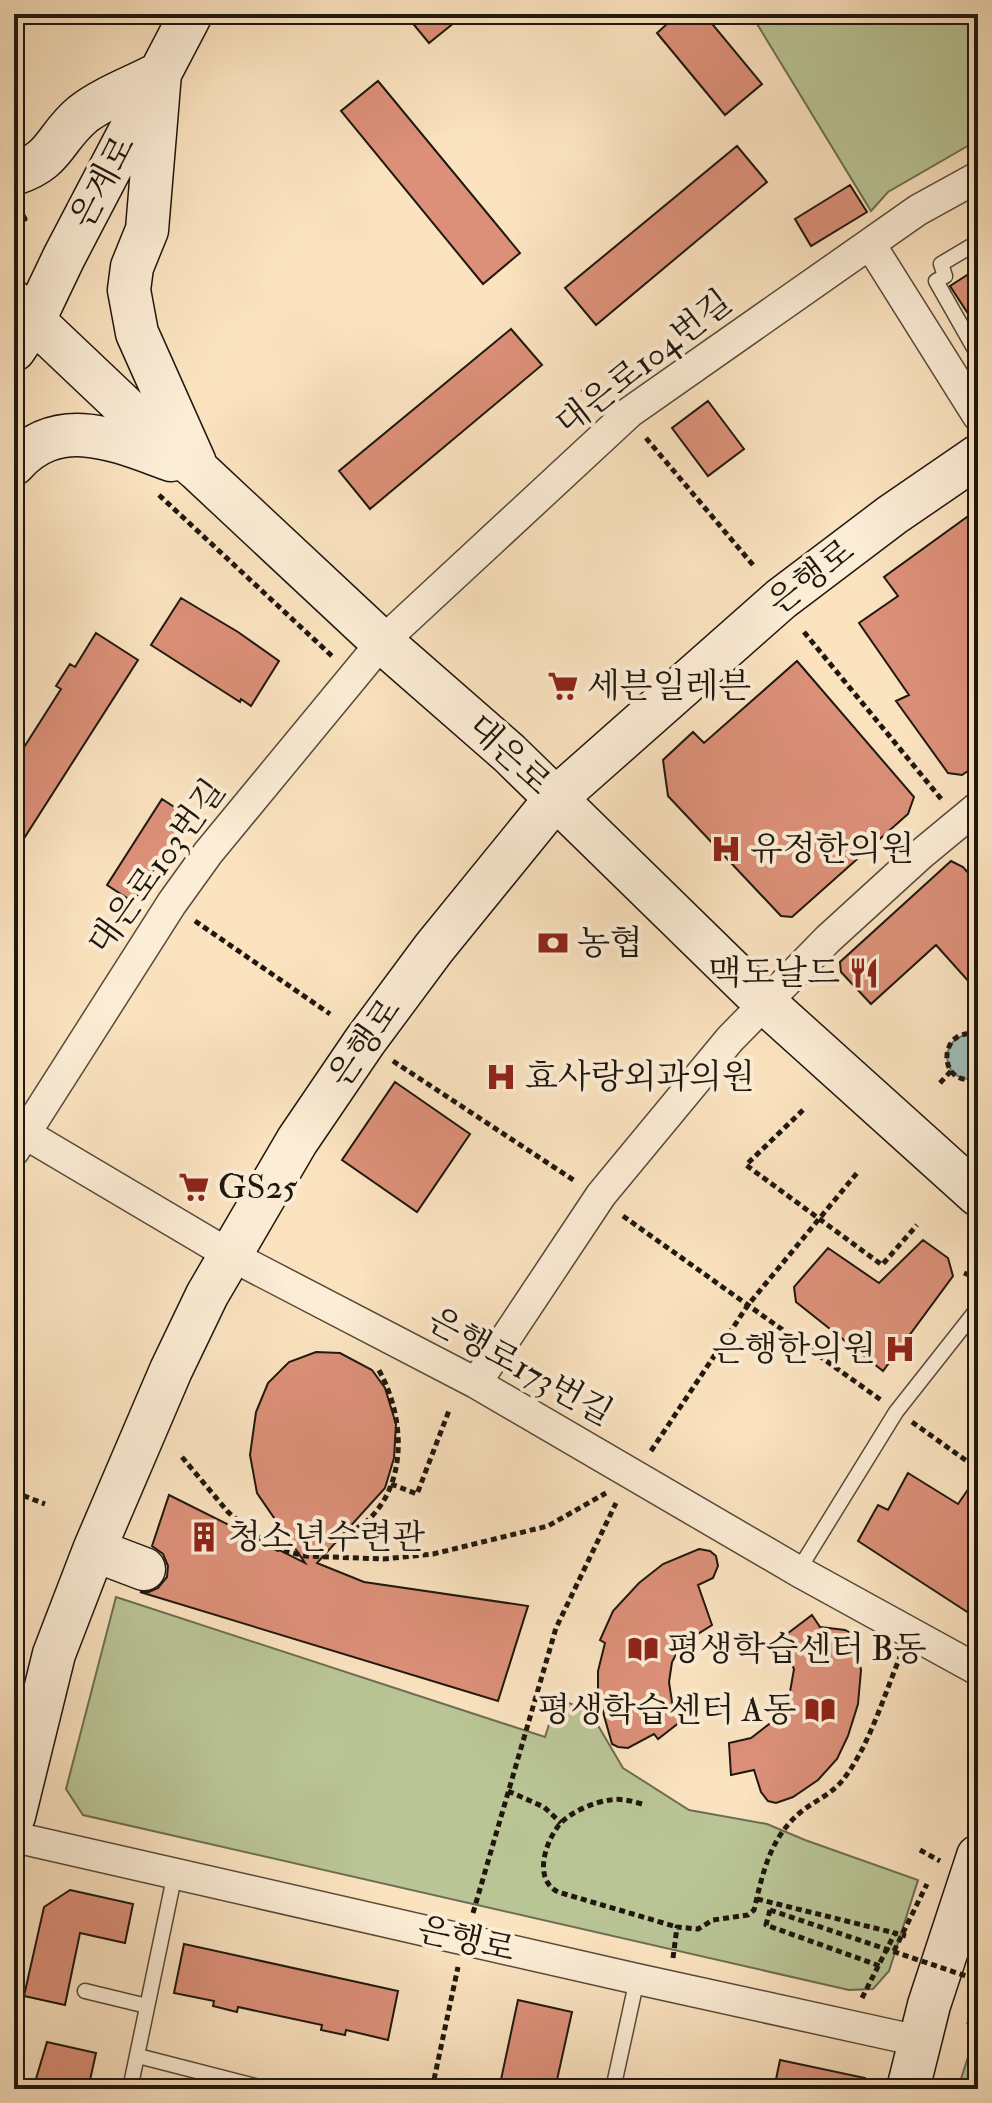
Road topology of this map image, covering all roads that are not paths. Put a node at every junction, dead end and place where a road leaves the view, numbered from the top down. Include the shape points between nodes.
1 (191, 14) edge
2 (160, 73) junction
3 (14, 174) edge
4 (978, 177) edge
5 (978, 242) edge
6 (870, 244) junction
7 (20, 325) edge
8 (978, 355) edge
9 (978, 416) edge
10 (978, 456) edge
11 (14, 464) edge
12 (198, 470) junction
13 (382, 642) junction
14 (556, 798) junction
15 (978, 807) edge
16 (764, 1002) junction
17 (19, 1142) edge
18 (978, 1195) edge
19 (230, 1255) junction
20 (978, 1308) edge
21 (476, 1383) junction
22 (94, 1550) junction
23 (144, 1569) dead end
24 (798, 1571) junction
25 (978, 1670) edge
26 (14, 1816) edge
27 (14, 1837) edge
28 (978, 1856) edge
29 (175, 1873) junction
30 (637, 1979) junction
31 (85, 1991) dead end
32 (147, 2006) junction
33 (919, 2041) junction
34 (138, 2056) junction
35 (130, 2089) edge
36 (267, 2089) edge
37 (613, 2089) edge
38 (908, 2089) edge

1 - 2 street, 은계로
2 - 3 street via 86,112 53,152 33,168
2 - 7 street, 은계로
2 - 12 street via 147,230 129,290 137,333
4 - 6 street, 대은로104번길
5 - 8 lane via 941,264 945,276 936,281
6 - 9 street
6 - 13 street, 대은로104번길 via 630,412
7 - 12 street, 대은로
10 - 14 street, 은행로 via 781,599
11 - 12 street via 54,437 78,434 108,437
12 - 13 street, 대은로
13 - 14 street, 대은로
13 - 17 street, 대은로103번길 via 208,853
14 - 16 street, 대은로
14 - 19 street, 은행로 via 365,1041 297,1141
15 - 16 street via 839,928
16 - 18 street, 대은로
16 - 21 street via 601,1195
17 - 19 street, 은행로173번길
19 - 21 street, 은행로173번길
19 - 22 street, 은행로 via 171,1370
20 - 24 lane via 896,1412
21 - 24 street, 은행로173번길
22 - 23 street
22 - 26 street, 은행로 via 54,1654
24 - 25 street, 은행로173번길
27 - 29 street, 은행로
28 - 33 street
29 - 30 street, 은행로
29 - 32 lane
30 - 33 street, 은행로
30 - 37 lane
31 - 32 lane
32 - 34 lane
33 - 38 street
34 - 35 lane
34 - 36 lane

